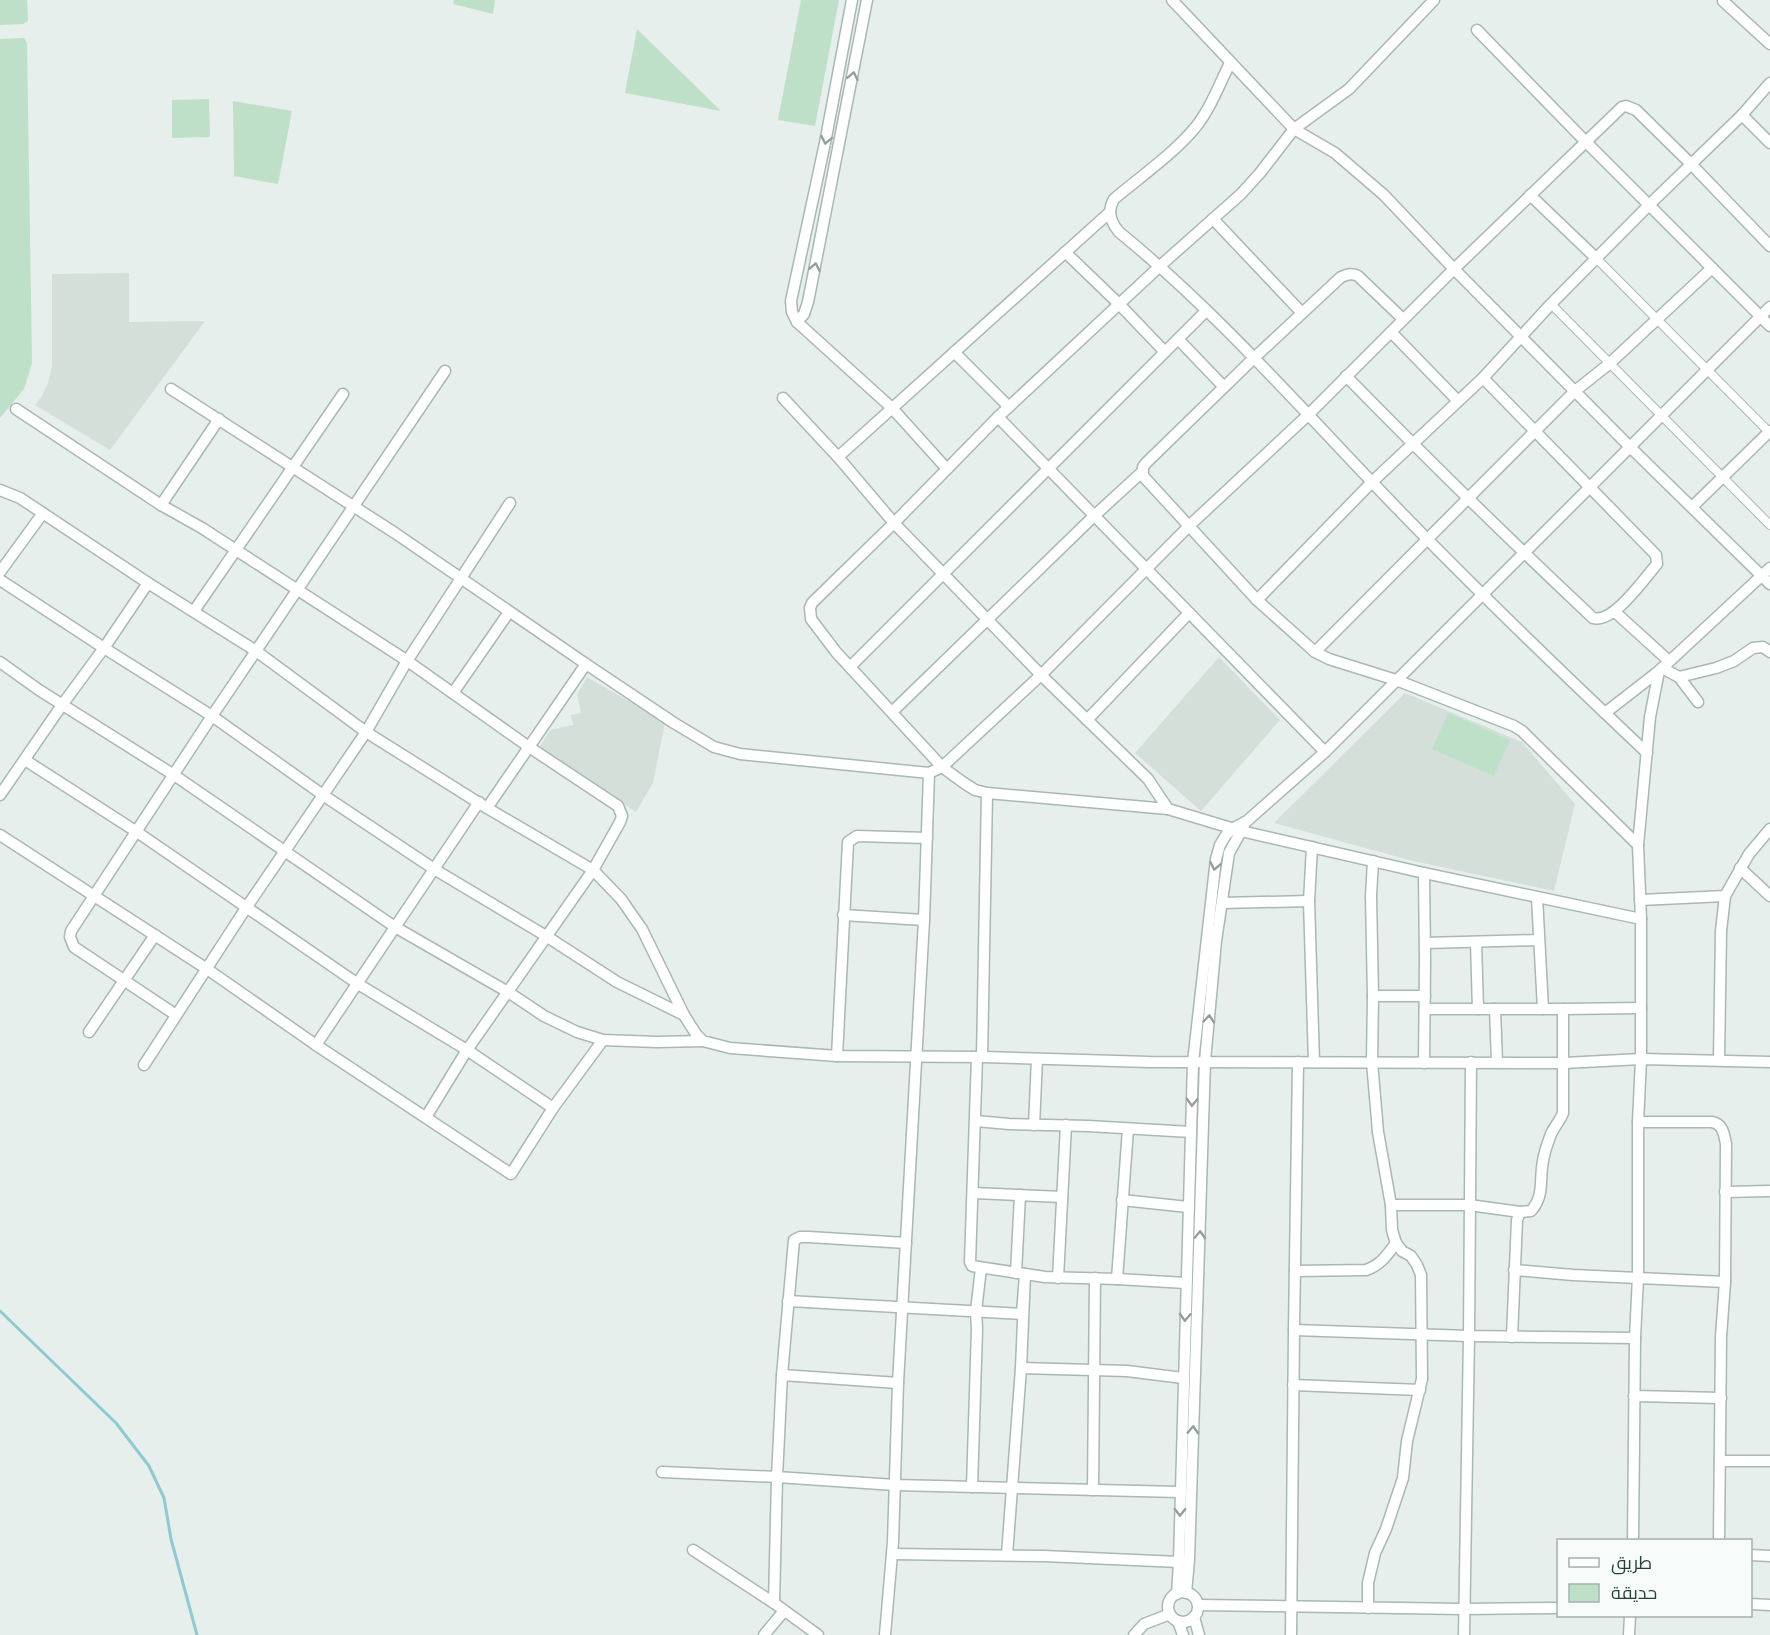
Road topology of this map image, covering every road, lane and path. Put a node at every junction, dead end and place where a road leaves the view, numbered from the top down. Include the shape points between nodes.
1 (852, 0) edge
2 (867, 0) edge
3 (1172, 0) edge
4 (1434, 0) edge
5 (1722, 0) edge
6 (1477, 30) dead end
7 (1770, 44) edge
8 (1230, 63) junction
9 (1770, 83) edge
10 (1742, 115) junction
11 (1294, 129) junction
12 (1585, 141) junction
13 (1770, 143) edge
14 (1691, 164) junction
15 (1530, 195) junction
16 (1648, 205) junction
17 (1110, 212) junction
18 (1213, 219) junction
19 (1770, 246) edge
20 (1065, 252) junction
21 (1597, 259) junction
22 (1160, 266) junction
23 (1712, 268) junction
24 (1454, 269) junction
25 (1119, 304) junction
26 (1551, 304) junction
27 (1770, 307) edge
28 (1206, 311) junction
29 (1302, 313) junction
30 (1760, 316) junction
31 (1403, 320) junction
32 (1657, 320) junction
33 (797, 321) junction
34 (1770, 326) edge
35 (1391, 332) junction
36 (1522, 338) junction
37 (1178, 339) junction
38 (954, 352) junction
39 (1165, 352) junction
40 (1254, 358) junction
41 (1609, 364) junction
42 (1707, 370) junction
43 (445, 371) dead end
44 (1346, 376) junction
45 (1483, 378) junction
46 (1224, 387) junction
47 (171, 388) dead end
48 (1575, 391) junction
49 (343, 394) dead end
50 (783, 398) dead end
51 (1458, 401) junction
52 (1009, 407) junction
53 (16, 408) dead end
54 (892, 408) junction
55 (1308, 415) junction
56 (1661, 416) junction
57 (998, 417) junction
58 (219, 419) junction
59 (1535, 431) junction
60 (1770, 432) edge
61 (1412, 444) junction
62 (1630, 447) junction
63 (838, 458) junction
64 (292, 466) junction
65 (1047, 468) junction
66 (947, 469) junction
67 (1143, 472) junction
68 (1723, 477) junction
69 (1372, 482) junction
70 (1589, 488) junction
71 (0, 490) edge
72 (1468, 498) junction
73 (510, 503) dead end
74 (161, 504) junction
75 (354, 506) junction
76 (1692, 507) junction
77 (43, 513) junction
78 (1094, 516) junction
79 (894, 523) junction
80 (1190, 525) junction
81 (1770, 525) edge
82 (1427, 538) junction
83 (235, 550) junction
84 (1524, 553) junction
85 (1147, 569) junction
86 (0, 572) edge
87 (943, 574) junction
88 (1768, 576) edge
89 (461, 578) junction
90 (0, 580) edge
91 (148, 583) junction
92 (297, 590) junction
93 (1483, 594) junction
94 (1257, 600) junction
95 (194, 611) junction
96 (509, 612) junction
97 (1615, 612) junction
98 (1189, 613) junction
99 (987, 620) junction
100 (104, 648) junction
101 (256, 651) junction
102 (1315, 652) junction
103 (1770, 652) edge
104 (407, 661) junction
105 (0, 662) edge
106 (586, 664) junction
107 (850, 666) junction
108 (1663, 666) junction
109 (1041, 675) junction
110 (1679, 677) junction
111 (1396, 681) junction
112 (453, 693) junction
113 (1698, 702) dead end
114 (62, 705) junction
115 (892, 712) junction
116 (1605, 713) junction
117 (212, 717) junction
118 (1087, 720) junction
119 (366, 732) junction
120 (529, 747) junction
121 (1325, 752) junction
122 (1647, 753) junction
123 (25, 760) junction
124 (942, 767) junction
125 (929, 773) junction
126 (174, 775) junction
127 (987, 793) junction
128 (0, 795) edge
129 (323, 795) junction
130 (483, 805) junction
131 (1168, 809) junction
132 (1240, 827) junction
133 (1770, 830) edge
134 (136, 832) junction
135 (0, 835) edge
136 (927, 838) junction
137 (1638, 845) junction
138 (1312, 847) junction
139 (284, 850) junction
140 (1372, 861) junction
141 (1740, 868) junction
142 (434, 869) junction
143 (593, 870) junction
144 (1424, 873) junction
145 (95, 896) junction
146 (1725, 896) junction
147 (1770, 896) edge
148 (1537, 897) junction
149 (1640, 900) junction
150 (1309, 901) junction
151 (1222, 903) junction
152 (246, 908) junction
153 (843, 915) junction
154 (1641, 919) junction
155 (924, 920) junction
156 (395, 927) junction
157 (155, 935) junction
158 (546, 936) junction
159 (1539, 940) junction
160 (1476, 942) junction
161 (1425, 943) junction
162 (207, 969) junction
163 (125, 981) junction
164 (358, 984) junction
165 (508, 992) junction
166 (1373, 996) junction
167 (1425, 996) junction
168 (1641, 1008) junction
169 (1425, 1009) junction
170 (1478, 1009) junction
171 (1495, 1009) junction
172 (1543, 1009) junction
173 (1563, 1009) junction
174 (176, 1015) junction
175 (684, 1015) junction
176 (89, 1032) dead end
177 (603, 1040) junction
178 (703, 1041) junction
179 (316, 1045) junction
180 (467, 1050) junction
181 (837, 1056) junction
182 (917, 1057) junction
183 (980, 1057) junction
184 (1037, 1059) junction
185 (1641, 1059) junction
186 (1719, 1060) junction
187 (1205, 1061) junction
188 (1193, 1062) junction
189 (1298, 1062) junction
190 (1314, 1062) junction
191 (1372, 1062) junction
192 (1471, 1062) junction
193 (1497, 1062) junction
194 (1770, 1062) edge
195 (1424, 1063) junction
196 (1564, 1063) junction
197 (144, 1065) dead end
198 (553, 1108) junction
199 (426, 1117) junction
200 (976, 1121) junction
201 (1638, 1122) junction
202 (1034, 1125) junction
203 (1066, 1125) junction
204 (1128, 1129) junction
205 (1191, 1132) junction
206 (1770, 1191) edge
207 (1725, 1192) junction
208 (974, 1193) junction
209 (1020, 1195) junction
210 (1062, 1197) junction
211 (1122, 1200) junction
212 (1391, 1205) junction
213 (1469, 1205) junction
214 (1188, 1207) junction
215 (1520, 1212) junction
216 (906, 1243) junction
217 (1396, 1243) junction
218 (981, 1269) junction
219 (1295, 1270) junction
220 (1514, 1270) junction
221 (1021, 1274) junction
222 (1638, 1277) junction
223 (1058, 1278) junction
224 (1095, 1278) junction
225 (1117, 1279) junction
226 (1725, 1282) junction
227 (1186, 1283) junction
228 (788, 1301) junction
229 (903, 1308) junction
230 (976, 1311) junction
231 (1294, 1330) junction
232 (1421, 1335) junction
233 (1469, 1336) junction
234 (1512, 1337) junction
235 (1635, 1338) junction
236 (1021, 1368) junction
237 (1094, 1370) junction
238 (782, 1375) junction
239 (1183, 1378) junction
240 (898, 1383) junction
241 (1293, 1385) junction
242 (1419, 1390) junction
243 (1634, 1396) junction
244 (1721, 1398) junction
245 (1720, 1461) junction
246 (1770, 1461) edge
247 (662, 1472) dead end
248 (777, 1478) junction
249 (895, 1485) junction
250 (972, 1486) junction
251 (1013, 1487) junction
252 (1093, 1490) junction
253 (1180, 1492) junction
254 (1633, 1539) edge
255 (1719, 1539) edge
256 (693, 1550) dead end
257 (892, 1554) junction
258 (1008, 1555) junction
259 (1752, 1555) edge
260 (1770, 1556) edge
261 (1179, 1562) junction
262 (1181, 1593) junction
263 (774, 1603) junction
264 (1752, 1604) edge
265 (1198, 1605) junction
266 (1770, 1605) edge
267 (1291, 1607) junction
268 (1368, 1608) junction
269 (1557, 1608) edge
270 (1463, 1609) junction
271 (784, 1611) junction
272 (1194, 1617) junction
273 (1630, 1617) edge
274 (1174, 1618) junction
275 (764, 1635) edge
276 (818, 1635) edge
277 (885, 1635) edge
278 (1134, 1635) edge
279 (1183, 1635) edge
280 (1199, 1635) edge
281 (1291, 1635) edge
282 (1464, 1635) edge
283 (1629, 1635) edge

1 -> 33 street via 791,301
33 -> 2 street via 808,302
3 - 8 street
4 - 11 street via 1348,89
5 - 7 street
6 - 12 street
8 - 11 street
8 - 17 street via 1195,128 1114,199
9 - 10 street
10 - 13 street
10 - 14 street
11 - 18 street via 1260,173
11 - 24 street via 1363,176
12 - 14 street via 1626,106 1635,110
12 - 15 street
12 - 16 street
14 - 16 street
14 - 19 street
15 - 21 street
15 - 24 street
16 - 21 street
16 - 23 street
17 - 20 street
17 - 22 street via 1119,232
18 - 22 street
18 - 29 street
20 - 25 street
20 - 38 street
21 - 26 street
21 - 32 street
22 - 25 street
22 - 28 street
23 - 30 street
23 - 32 street
24 - 31 street
24 - 36 street
25 - 39 street
25 - 52 street
26 - 36 street
26 - 41 street
27 - 30 street
28 - 37 street
28 - 40 street
29 - 31 street via 1341,277 1353,274
29 - 40 street
30 - 34 street
30 - 42 street
31 - 35 street
32 - 41 street
32 - 42 street
33 - 54 street
35 - 44 street
35 - 51 street
36 - 45 street
36 - 48 street
37 - 39 street
37 - 46 street
38 - 52 street
38 - 54 street
39 - 65 street
40 - 46 street
40 - 55 street
41 - 48 street
41 - 56 street
42 - 56 street
42 - 60 street
43 - 75 street
44 - 55 street
44 - 61 street
45 - 51 street
45 - 59 street
46 - 67 street via 1146,463
47 - 58 street
48 - 59 street
48 - 62 street
49 - 64 street
50 - 63 street
51 - 61 street
52 - 57 street
53 - 74 street
54 - 63 street
54 - 66 street
55 - 69 street
55 - 80 street
56 - 62 street
56 - 68 street
57 - 65 street
57 - 66 street
58 - 64 street
58 - 74 street
59 - 70 street
59 - 72 street
60 - 68 street
61 - 69 street
61 - 72 street
62 - 70 street
62 - 76 street
63 - 79 street
64 - 75 street
64 - 83 street
65 - 78 street
65 - 87 street
66 - 79 street
67 - 78 street
67 - 80 street
68 - 76 street
68 - 81 street
69 - 82 street
69 - 94 street
70 - 84 street
70 - 97 street via 1657,557 1657,564
71 - 77 street
72 - 82 street
72 - 84 street
73 - 89 street
74 - 83 street
75 - 89 street
75 - 92 street
76 - 88 street
77 - 86 street
77 - 91 street
78 - 85 street
78 - 99 street
79 - 87 street
79 - 107 street via 810,608 811,619
80 - 85 street
80 - 94 street
82 - 93 street
82 - 102 street
83 - 92 street
83 - 95 street
84 - 93 street
84 - 97 street via 1593,618 1600,620
85 - 98 street
85 - 109 street
87 - 99 street
87 - 107 street
88 - 108 street
89 - 96 street
89 - 104 street
90 - 100 street
91 - 95 street
91 - 100 street
92 - 101 street
92 - 104 street
93 - 111 street
93 - 116 street
94 - 102 street
95 - 101 street
96 - 106 street
96 - 112 street
97 - 108 street
98 - 118 street
98 - 121 street
99 - 109 street
99 - 115 street
100 - 114 street
100 - 117 street
101 - 117 street
101 - 119 street
102 - 111 street
103 - 110 street via 1763,647 1753,648 1734,661
104 - 112 street
104 - 119 street
105 - 114 street
106 - 120 street
106 - 125 street via 714,747 768,758
107 - 115 street
108 - 110 street
108 - 116 street
108 - 122 street via 1650,717
109 - 118 street
109 - 124 street
110 - 113 street
111 - 121 street
111 - 137 street via 1522,731
112 - 120 street
114 - 123 street
114 - 126 street
115 - 124 street
116 - 122 street
117 - 126 street
117 - 129 street
118 - 131 street via 1148,779
119 - 129 street
119 - 130 street
120 - 130 street
120 - 143 street via 618,806 620,822
121 - 132 street
122 - 137 street
123 - 128 street
123 - 134 street
124 - 125 street
124 - 127 street
125 - 136 street
126 - 134 street
126 - 139 street
127 - 131 street
127 - 183 street
129 - 139 street
129 - 142 street
130 - 142 street
130 - 143 street
131 - 132 street
132 - 138 street
132 - 151 street via 1229,853
132 -> 188 street via 1226,835 1213,880
133 - 141 street
134 - 145 street
134 - 152 street
135 - 145 street
136 - 153 street via 852,838 846,847
136 - 155 street
137 - 149 street
138 - 140 street
138 - 150 street
139 - 152 street
139 - 156 street
140 - 144 street
140 - 166 street
141 - 146 street
141 - 147 street
142 - 156 street
142 - 158 street
143 - 158 street
143 - 175 street via 642,928
144 - 148 street
144 - 161 street
145 - 157 street
145 - 163 street via 71,931 71,943
146 - 149 street
146 - 186 street
148 - 154 street
148 - 159 street
149 - 154 street
150 - 151 street
150 - 190 street
187 -> 151 street
152 - 162 street
152 - 164 street
153 - 155 street
153 - 181 street
154 - 168 street
155 - 182 street
156 - 164 street
156 - 165 street
157 - 162 street
157 - 163 street
158 - 165 street
158 - 175 street via 617,981
159 - 160 street
159 - 172 street
160 - 161 street
160 - 170 street
161 - 167 street
162 - 174 street
162 - 179 street
163 - 174 street
163 - 176 street
164 - 179 street
164 - 180 street
165 - 177 street via 544,1016
165 - 180 street
166 - 167 street
166 - 191 street
167 - 169 street
168 - 173 street
168 - 185 street
169 - 170 street
169 - 195 street
170 - 171 street
171 - 172 street
171 - 193 street
172 - 173 street
173 - 196 street
174 - 197 street
175 - 178 street
177 - 178 street
177 - 198 street
178 - 181 street via 730,1048
179 - 199 street
180 - 198 street
180 - 199 street
181 - 182 street
182 - 183 street
182 - 216 street
183 - 184 street
183 - 200 street
184 - 188 street
184 - 202 street
185 - 186 street
185 - 196 street
185 - 201 street
186 - 194 street
187 - 188 street
187 - 189 street
262 -> 187 street via 1189,1560
188 -> 205 street
189 - 190 street
189 - 219 street
190 - 191 street
191 - 195 street
191 - 212 street via 1378,1132
192 - 193 street
192 - 195 street
192 - 213 street
193 - 196 street
196 - 215 street via 1563,1113 1543,1161 1538,1203 1530,1211
198 - 199 street via 511,1174
200 - 202 street
200 - 208 street
201 - 207 street via 1718,1124 1726,1144
201 - 222 street
202 - 203 street
203 - 204 street
203 - 210 street
204 - 205 street
204 - 211 street
205 - 214 street
206 - 207 street
207 - 226 street
208 - 209 street
208 - 218 street via 970,1262
209 - 210 street
209 - 221 street
210 - 223 street
211 - 214 street
211 - 225 street
212 - 213 street
212 - 217 street
213 - 215 street
213 - 233 street
214 - 227 street
215 - 220 street
216 - 228 street via 796,1238
216 - 229 street
217 - 219 street via 1374,1268
217 - 232 street via 1418,1264 1421,1275
218 - 221 street
218 - 230 street
219 - 231 street
220 - 222 street
220 - 234 street
221 - 223 street
221 - 230 street via 1022,1314
221 - 236 street
222 - 226 street
222 - 235 street
223 - 224 street
224 - 225 street
224 - 237 street
225 - 227 street
226 - 244 street
227 -> 239 street
228 - 229 street
228 - 238 street
229 - 230 street
229 - 240 street
230 - 250 street
231 - 232 street
231 - 241 street
232 - 233 street
232 - 242 street
233 - 234 street
233 - 270 street
234 - 235 street
235 - 243 street
236 - 237 street
236 - 251 street
237 - 239 street
237 - 252 street
238 - 240 street
238 - 248 street
239 - 253 street
240 - 249 street
241 - 242 street
241 - 267 street
242 - 268 street via 1407,1441 1404,1478 1375,1553 1368,1583
243 - 244 street
243 - 254 street
244 - 245 street
245 - 246 street
245 - 255 street
247 - 248 street
248 - 249 street
248 - 263 street
249 - 250 street
249 - 257 street
250 - 251 street
251 - 252 street
251 - 258 street
252 - 253 street
253 -> 261 street
256 - 263 street
257 - 258 street
257 - 277 street
258 - 261 street
259 - 260 street
261 - 262 street
262 - 265 street
262 - 274 street via 1169,1603
263 - 271 street
264 - 266 street
265 - 267 street
265 - 272 street
267 - 268 street
267 - 281 street
268 - 270 street
269 - 270 street
270 - 282 street
271 - 275 street
271 - 276 street
272 - 274 street via 1184,1622
272 - 280 street
273 - 283 street
274 - 278 street via 1144,1624
274 - 279 street

